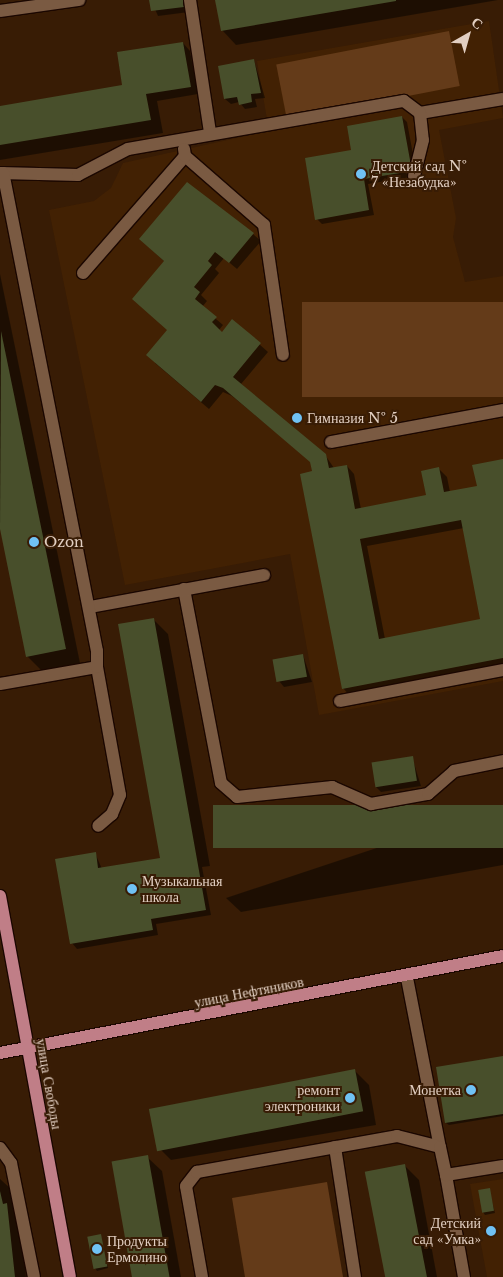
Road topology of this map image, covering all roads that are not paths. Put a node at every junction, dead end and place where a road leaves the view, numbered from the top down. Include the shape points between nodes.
1 (79, 0) edge
2 (190, 0) edge
3 (0, 11) edge
4 (503, 99) edge
5 (420, 113) junction
6 (210, 132) junction
7 (182, 139) junction
8 (185, 156) junction
9 (2, 173) edge
10 (414, 176) dead end
11 (83, 273) dead end
12 (283, 355) dead end
13 (503, 410) edge
14 (331, 442) dead end
15 (264, 575) dead end
16 (184, 589) junction
17 (90, 606) junction
18 (97, 667) junction
19 (503, 670) edge
20 (0, 684) edge
21 (340, 701) dead end
22 (503, 761) edge
23 (98, 826) dead end
24 (0, 896) edge
25 (503, 956) edge
26 (407, 978) junction
27 (27, 1048) junction
28 (0, 1053) edge
29 (335, 1147) junction
30 (440, 1147) junction
31 (0, 1148) edge
32 (503, 1166) edge
33 (446, 1174) junction
34 (34, 1277) edge
35 (70, 1277) edge
36 (202, 1277) edge
37 (355, 1277) edge
38 (464, 1277) edge

1 - 3 lane
2 - 6 lane
4 - 5 lane
5 - 6 lane via 404,101
5 - 10 lane via 423,140
6 - 7 lane
7 - 8 lane
7 - 9 lane via 128,149 78,175
8 - 11 lane
8 - 12 lane via 264,225
9 - 17 lane
13 - 14 lane
15 - 16 lane
16 - 17 lane
16 - 22 lane via 221,783 237,797 332,787 372,804 428,794 454,771
17 - 18 lane
18 - 20 lane
18 - 23 lane via 120,795 112,814
19 - 21 lane
24 - 27 main road, улица Свободы
25 - 26 main road, улица Нефтяников
26 - 27 main road, улица Нефтяников
26 - 30 lane
27 - 28 main road, улица Нефтяников
27 - 35 main road, улица Свободы
29 - 30 lane via 397,1136
29 - 36 lane via 197,1172 186,1186
29 - 37 lane
30 - 33 lane
31 - 34 lane via 12,1163
32 - 33 lane
33 - 38 lane

